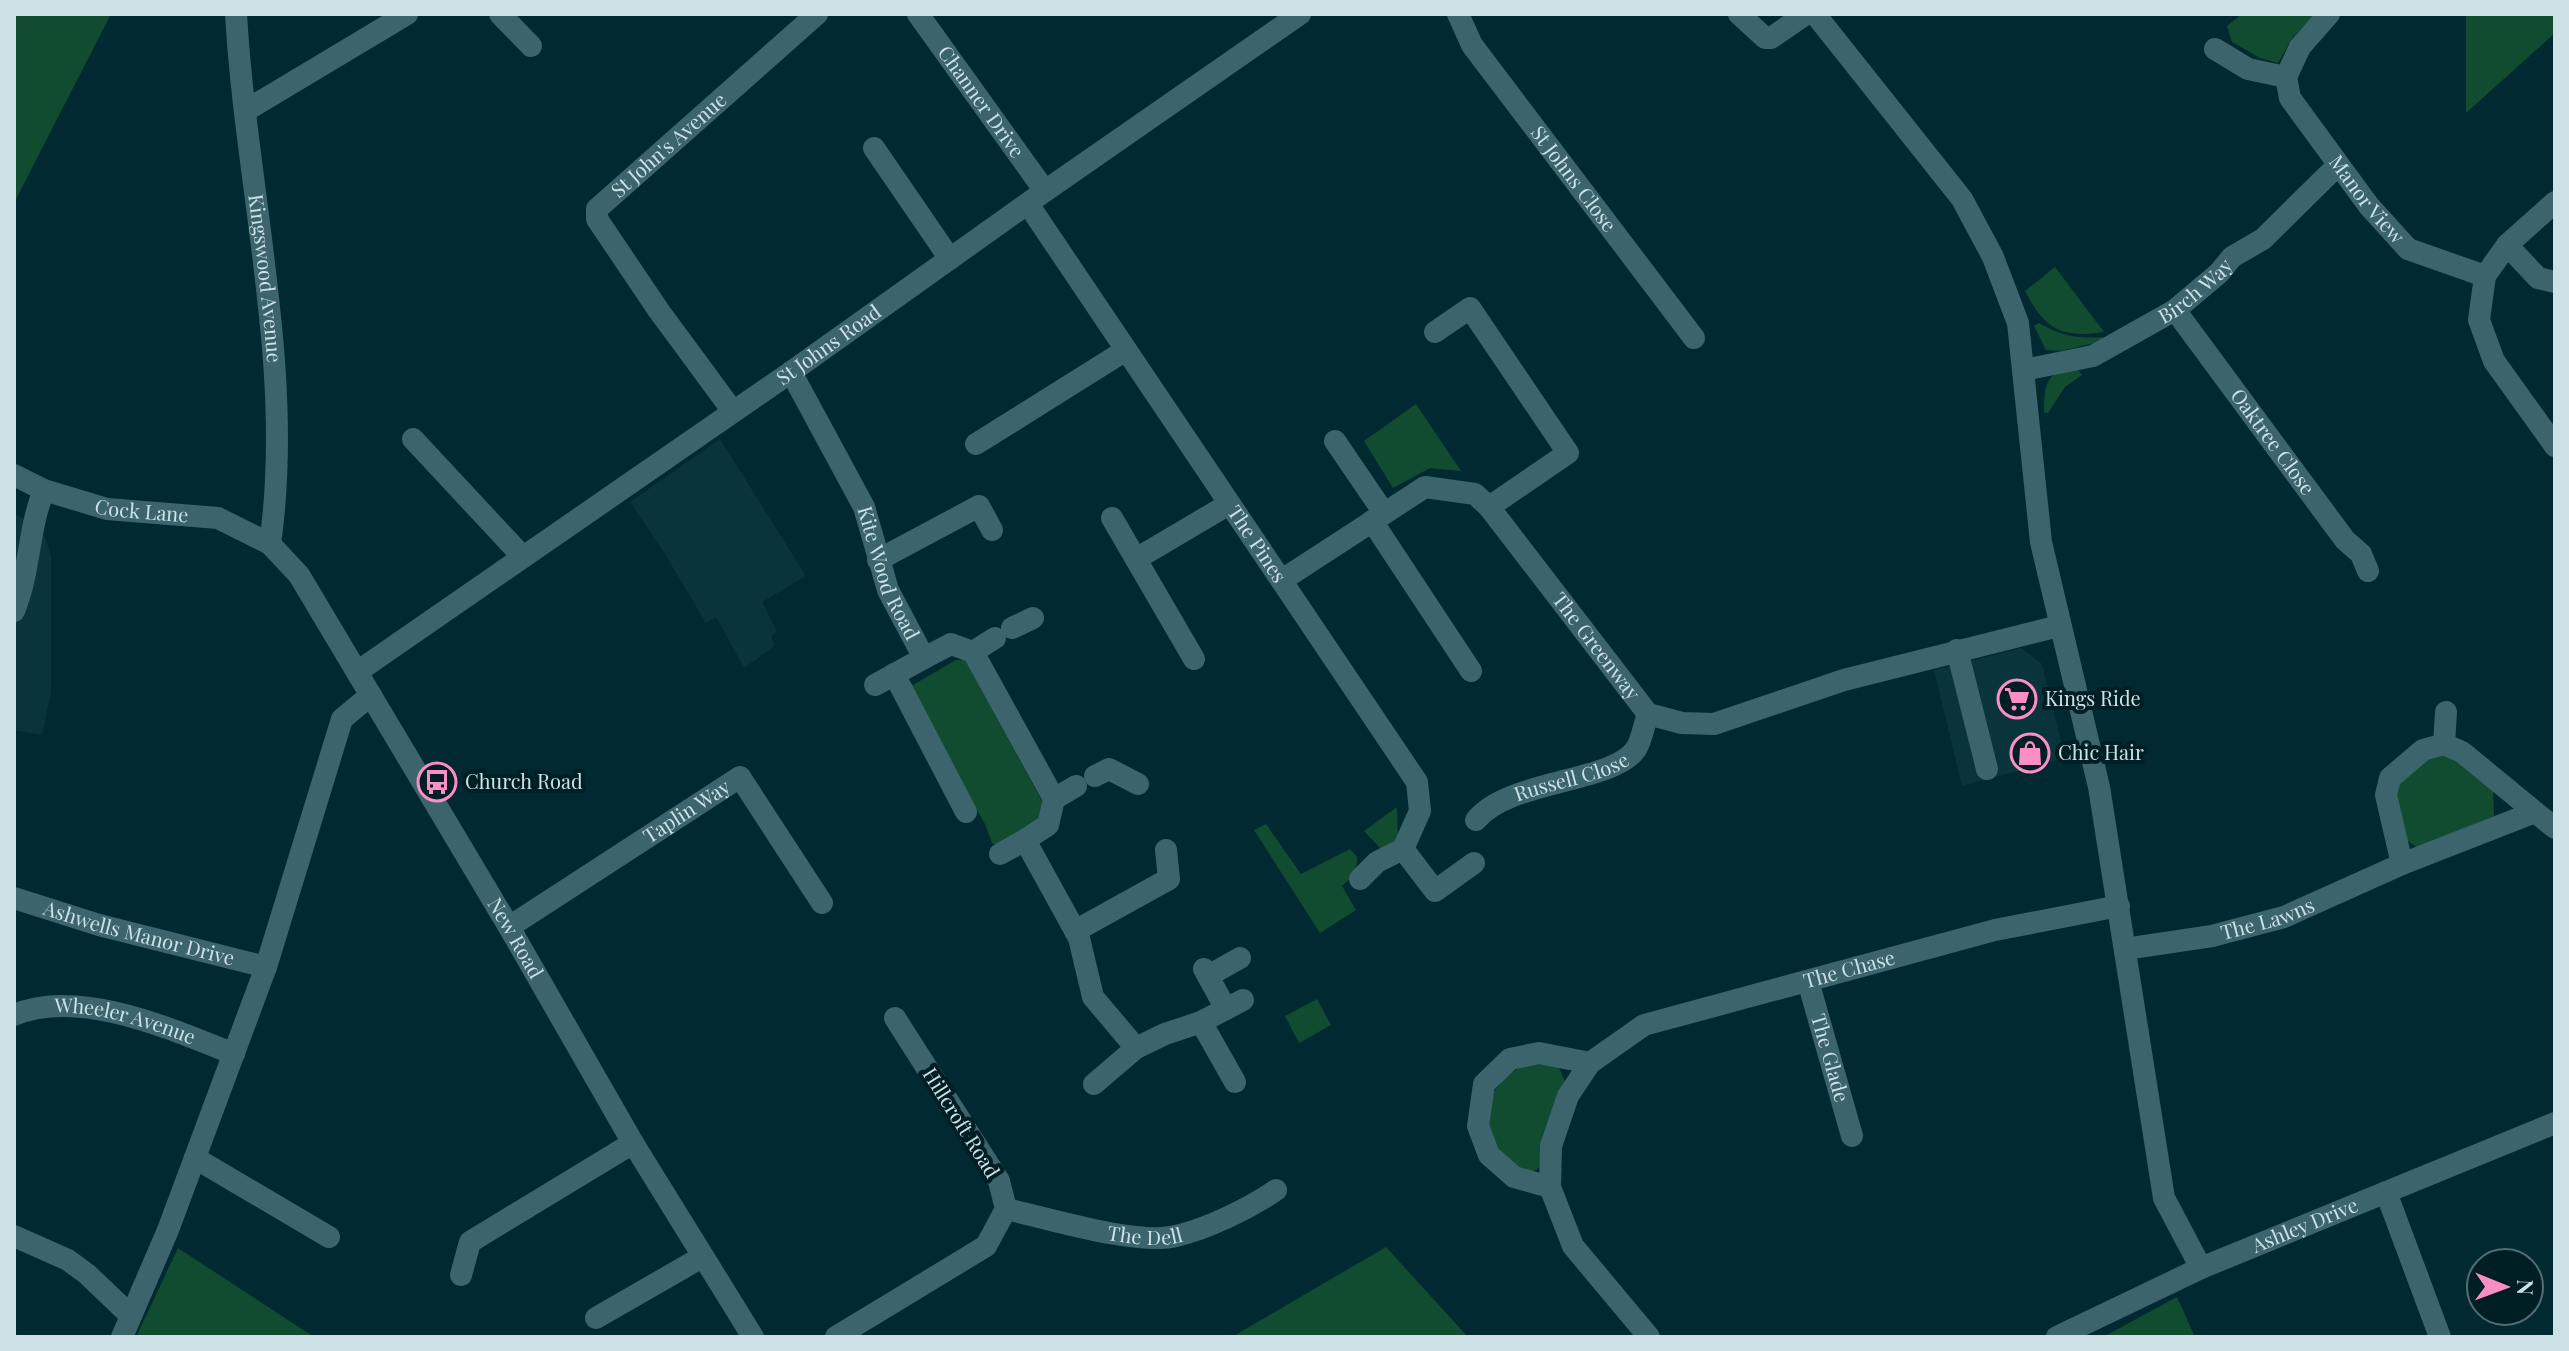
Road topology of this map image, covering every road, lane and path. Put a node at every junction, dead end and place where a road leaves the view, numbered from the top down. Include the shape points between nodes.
1 (236, 14) edge
2 (407, 14) edge
3 (500, 14) edge
4 (817, 14) edge
5 (918, 14) edge
6 (1300, 14) edge
7 (1458, 14) edge
8 (1739, 14) edge
9 (1806, 14) edge
10 (1815, 14) edge
11 (2329, 14) edge
12 (531, 46) dead end
13 (2215, 49) dead end
14 (2286, 77) junction
15 (245, 111) junction
16 (874, 148) dead end
17 (2338, 165) junction
18 (1037, 197) junction
19 (2555, 202) edge
20 (2507, 245) junction
21 (950, 259) junction
22 (2485, 276) junction
23 (2555, 282) edge
24 (2175, 310) junction
25 (1435, 332) dead end
26 (1694, 338) dead end
27 (1126, 350) junction
28 (2024, 370) junction
29 (791, 372) junction
30 (732, 410) junction
31 (413, 439) dead end
32 (1335, 441) dead end
33 (976, 444) dead end
34 (2555, 446) edge
35 (14, 475) edge
36 (44, 490) junction
37 (1229, 504) junction
38 (1489, 507) junction
39 (1378, 517) junction
40 (1112, 518) dead end
41 (992, 530) dead end
42 (270, 544) junction
43 (522, 556) junction
44 (1136, 559) junction
45 (878, 560) junction
46 (2368, 571) dead end
47 (1282, 580) junction
48 (14, 611) edge
49 (1033, 618) dead end
50 (2059, 626) junction
51 (1957, 650) junction
52 (973, 652) junction
53 (924, 658) junction
54 (1194, 659) dead end
55 (1471, 671) dead end
56 (357, 672) junction
57 (371, 695) junction
58 (2446, 712) dead end
59 (1648, 714) junction
60 (2444, 744) junction
61 (1987, 769) dead end
62 (1138, 784) dead end
63 (1054, 799) junction
64 (966, 812) dead end
65 (2535, 812) junction
66 (1476, 820) dead end
67 (2555, 828) edge
68 (1025, 840) junction
69 (1403, 849) junction
70 (1166, 850) dead end
71 (1000, 854) dead end
72 (1474, 863) dead end
73 (2402, 864) junction
74 (1360, 879) dead end
75 (14, 898) edge
76 (822, 903) dead end
77 (2119, 906) junction
78 (509, 927) junction
79 (1075, 931) junction
80 (2125, 949) junction
81 (1240, 958) dead end
82 (266, 967) junction
83 (1808, 981) junction
84 (14, 1015) edge
85 (895, 1018) dead end
86 (1201, 1022) junction
87 (1136, 1048) junction
88 (234, 1054) junction
89 (1590, 1063) junction
90 (1235, 1082) dead end
91 (1094, 1084) dead end
92 (2555, 1123) edge
93 (1852, 1136) dead end
94 (633, 1143) junction
95 (195, 1158) junction
96 (1550, 1187) junction
97 (1276, 1190) dead end
98 (2386, 1192) junction
99 (1006, 1209) junction
100 (14, 1236) edge
101 (329, 1237) dead end
102 (702, 1257) junction
103 (2201, 1268) junction
104 (461, 1275) dead end
105 (131, 1316) junction
106 (596, 1318) dead end
107 (122, 1337) edge
108 (753, 1337) edge
109 (836, 1337) edge
110 (1649, 1337) edge
111 (2057, 1337) edge
112 (2440, 1337) edge

1 - 15 street, Kingswood Avenue
2 - 15 street
3 - 12 street
4 - 30 street, St John's Avenue via 597,209 597,219 641,285
5 - 18 street, Channer Drive
6 - 18 street, St Johns Road
7 - 26 street, St Johns Close via 1472,45
8 - 9 street via 1771,38
10 - 28 street via 1962,199 1993,257 2018,323
11 - 14 street via 2300,47
13 - 14 street via 2248,69
14 - 17 street, Manor View via 2290,98
15 - 42 street, Kingswood Avenue via 275,401
16 - 21 street
17 - 22 street, Manor View via 2408,249
17 - 24 street, Birch Way via 2263,239 2232,257
18 - 21 street, St Johns Road
18 - 27 street, The Pines
19 - 20 street
20 - 22 street
20 - 23 street via 2538,278
21 - 29 street, St Johns Road
22 - 34 street via 2479,320 2494,361
24 - 28 street, Birch Way via 2093,356
24 - 46 street, Oaktree Close via 2345,540 2361,554
25 - 38 street via 1470,308 1568,453
27 - 33 street
27 - 37 street, The Pines
28 - 50 street via 2041,542
29 - 30 street, St Johns Road
29 - 45 street, Kite Wood Road via 864,507
30 - 43 street, St Johns Road
31 - 43 street
32 - 39 street
35 - 36 street, Cock Lane
36 - 42 street, Cock Lane via 107,509 218,518
36 - 48 street
37 - 44 street
37 - 47 street, The Pines
38 - 39 street, The Greenway via 1475,494 1425,487
38 - 59 street, The Greenway
39 - 47 street, The Greenway
39 - 55 street
40 - 44 street
41 - 45 street via 979,506
42 - 56 street, New Road via 299,575
43 - 56 street, St Johns Road
44 - 54 street
45 - 53 street, Kite Wood Road
47 - 69 street, The Pines via 1417,782 1420,811
49 - 52 street
50 - 51 street, The Greenway
50 - 77 street via 2099,787
51 - 59 street, The Greenway via 1844,680 1714,724
51 - 61 street
52 - 53 street, Kite Wood Road via 951,644
52 - 63 street
53 - 64 street via 885,680
56 - 57 street, New Road
57 - 78 street, New Road
57 - 82 street via 342,719
58 - 60 street
59 - 66 street, Russell Close via 1636,749 1617,765 1540,786 1485,809
60 - 65 street via 2462,752
60 - 73 street via 2423,750 2390,778 2386,795
62 - 63 street via 1109,769
63 - 68 street via 1048,825
65 - 67 street
65 - 73 street, The Lawns
68 - 71 street
68 - 79 street
69 - 72 street via 1435,891
69 - 74 street via 1377,862
70 - 79 street via 1169,879
73 - 80 street, The Lawns via 2284,917 2212,936
75 - 82 street, Ashwells Manor Drive
76 - 78 street, Taplin Way via 740,777
77 - 80 street
77 - 83 street, The Chase via 1995,930
78 - 94 street, New Road
79 - 87 street via 1093,997
80 - 103 street via 2164,1198
81 - 86 street via 1206,972 1234,1004
82 - 88 street
83 - 89 street, The Chase via 1644,1025
83 - 93 street, The Glade
84 - 88 street, Wheeler Avenue via 76,1006 157,1023
85 - 99 street, Hillcroft Road via 999,1181
86 - 87 street
86 - 90 street
87 - 91 street
88 - 95 street
89 - 96 street, The Chase via 1568,1096 1551,1146
89 - 96 street via 1539,1053 1510,1059 1484,1084 1478,1126 1489,1155 1514,1177
92 - 98 street, Ashley Drive
94 - 102 street, New Road
94 - 104 street via 470,1242
95 - 101 street
95 - 105 street
96 - 110 street, The Chase via 1573,1246
97 - 99 street, The Dell via 1253,1206 1174,1237 1136,1238
98 - 103 street, Ashley Drive
98 - 112 street
99 - 109 street via 986,1246
100 - 105 street via 68,1260
102 - 106 street
102 - 108 street, New Road
103 - 111 street, Ashley Drive
105 - 107 street

